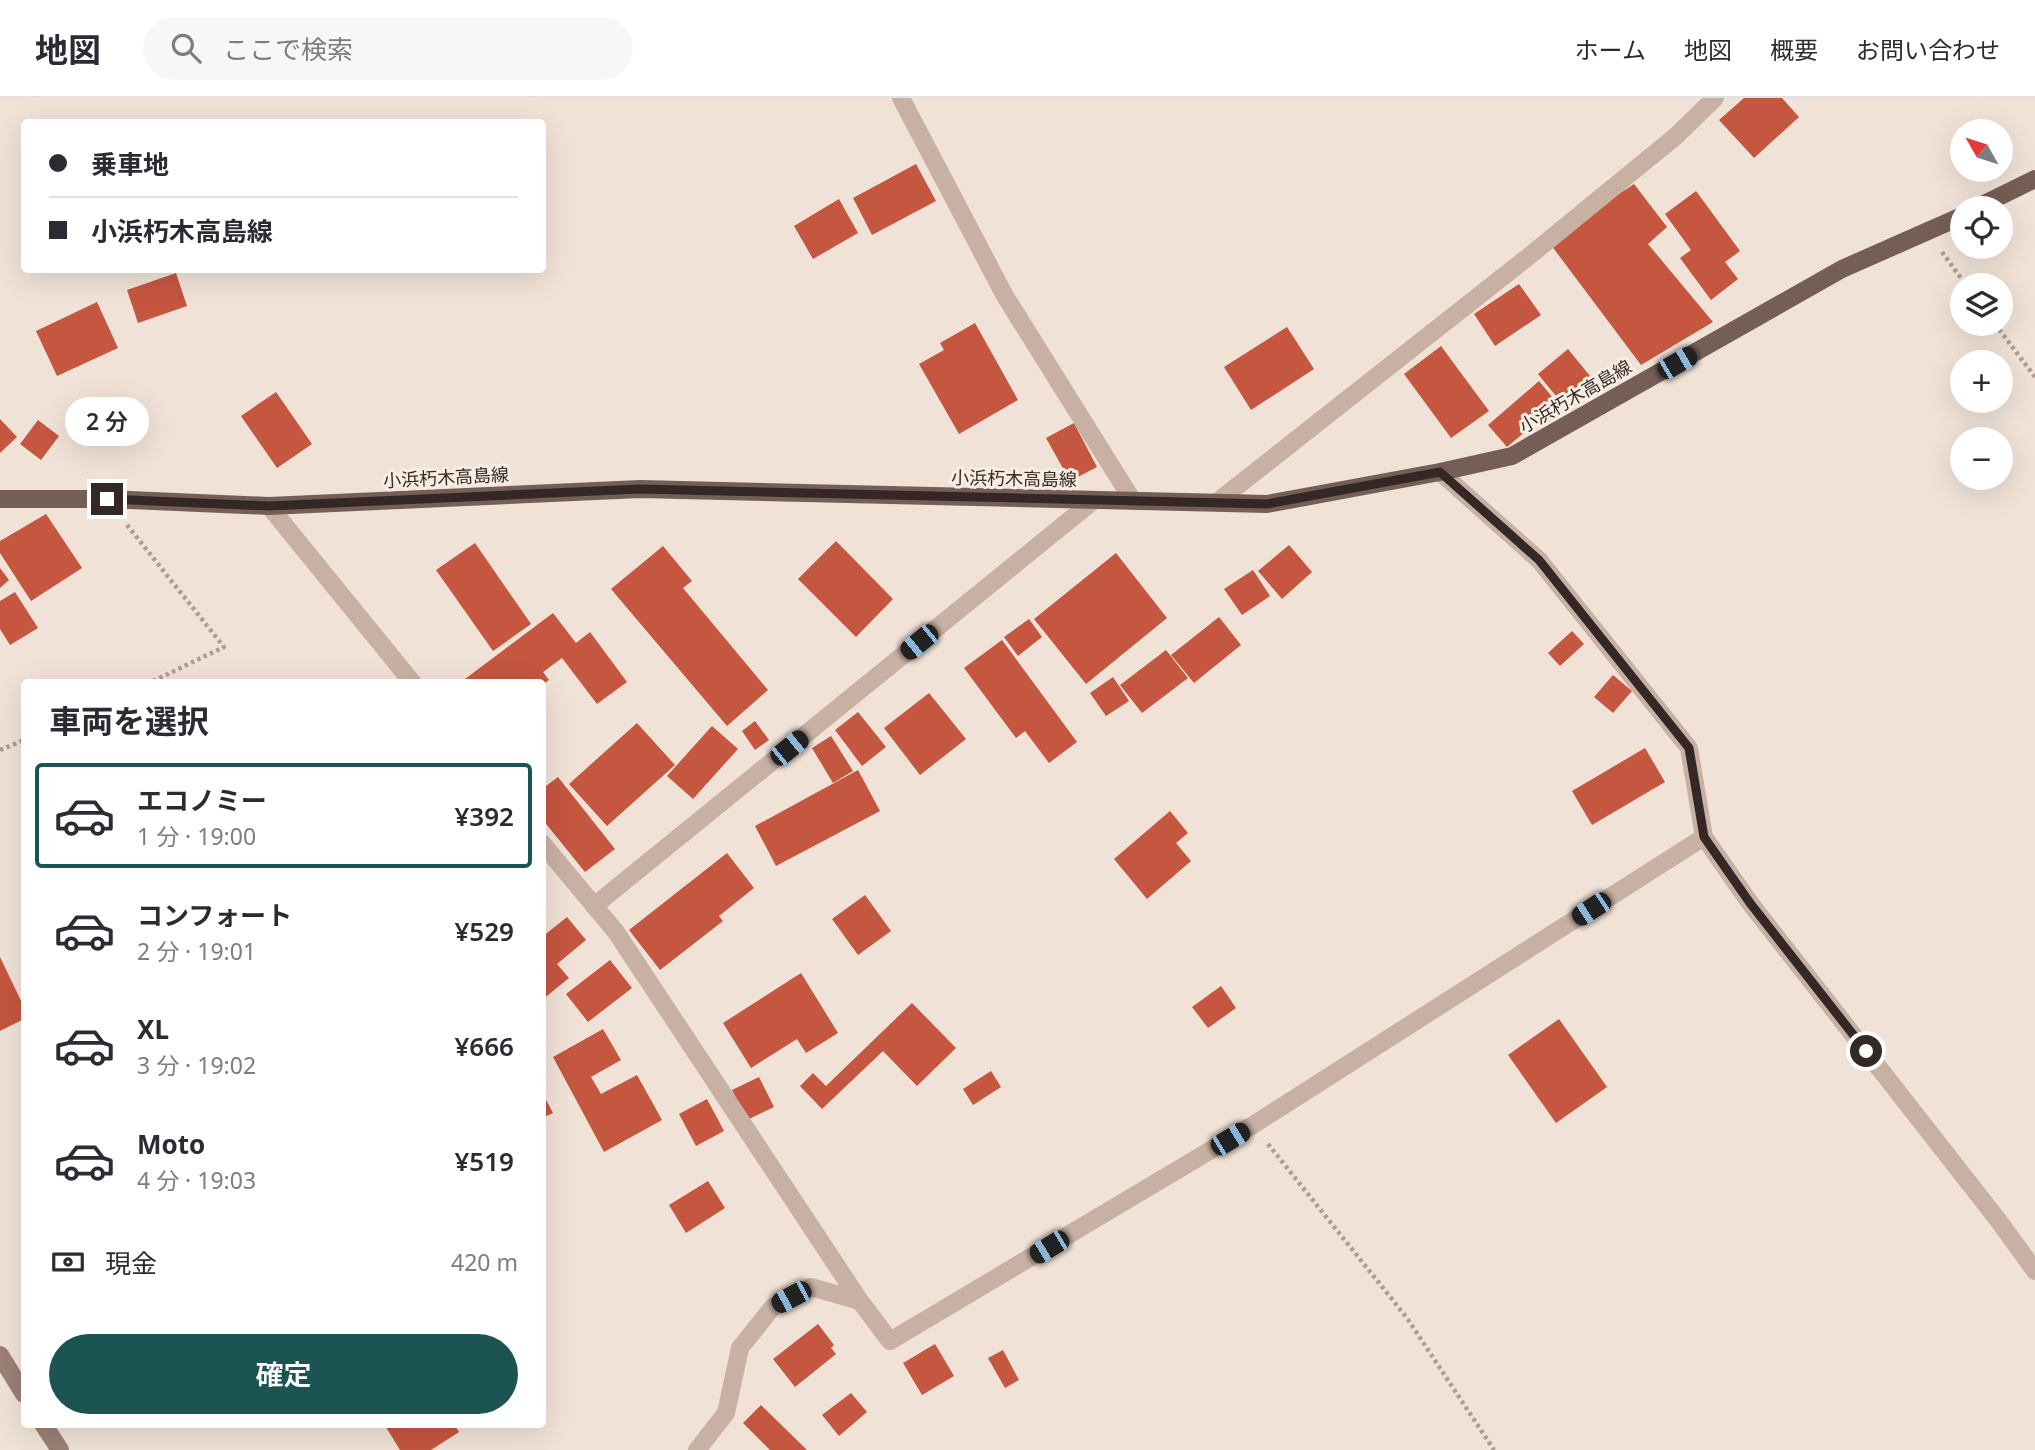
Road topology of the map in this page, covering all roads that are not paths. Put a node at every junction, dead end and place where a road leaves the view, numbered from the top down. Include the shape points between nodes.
1 (901, 98) edge
2 (1715, 98) edge
3 (2035, 179) edge
4 (2000, 196) edge
5 (1950, 222) edge
6 (1440, 472) junction
7 (0, 499) edge
8 (1093, 500) junction
9 (1133, 501) junction
10 (1217, 502) junction
11 (269, 506) junction
12 (410, 679) edge
13 (1704, 837) junction
14 (546, 848) edge
15 (594, 906) junction
16 (2035, 1271) edge
17 (860, 1301) junction
18 (0, 1354) edge
19 (21, 1389) edge
20 (46, 1428) edge
21 (60, 1450) edge
22 (697, 1450) edge

1 - 9 street via 1005,296
2 - 10 street via 1676,136 1528,257
3 - 4 main road
5 - 6 main road, 小浜朽木高島線 via 1842,269 1512,456
6 - 10 main road, 小浜朽木高島線 via 1267,504
6 - 13 street via 1539,560 1689,748
7 - 11 main road, 小浜朽木高島線
8 - 9 main road, 小浜朽木高島線
8 - 11 main road, 小浜朽木高島線 via 640,489
8 - 15 street
9 - 10 main road, 小浜朽木高島線
11 - 12 street
13 - 16 street
13 - 17 street via 1253,1125 890,1341
14 - 15 street
15 - 17 street via 616,932
17 - 22 street via 811,1287 772,1308 740,1348 726,1413
18 - 19 main road
20 - 21 main road

